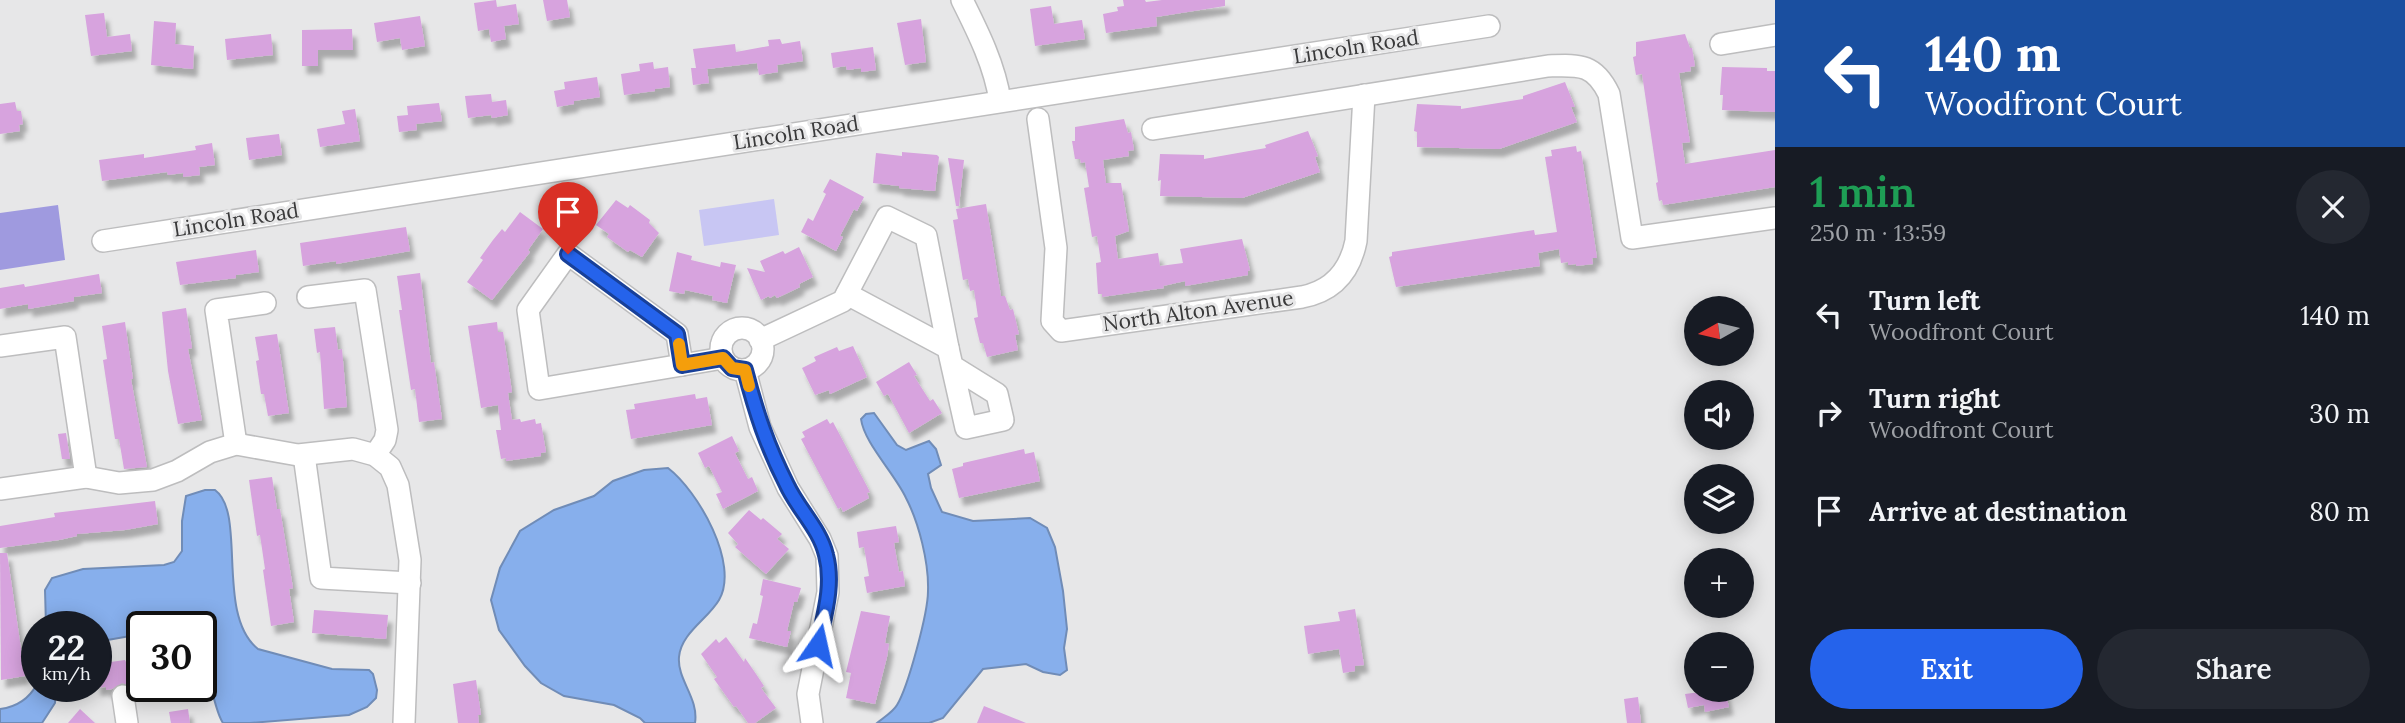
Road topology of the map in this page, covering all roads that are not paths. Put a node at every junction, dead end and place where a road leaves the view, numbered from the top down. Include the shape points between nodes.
1 (962, 0) edge
2 (1489, 26) dead end
3 (1775, 35) edge
4 (1721, 44) dead end
5 (1364, 96) junction
6 (1000, 101) junction
7 (1038, 119) dead end
8 (1153, 129) dead end
9 (1775, 218) edge
10 (103, 241) dead end
11 (847, 293) junction
12 (308, 298) dead end
13 (265, 303) dead end
14 (760, 340) junction
15 (0, 346) edge
16 (950, 357) junction
17 (723, 358) junction
18 (682, 365) junction
19 (745, 370) junction
20 (236, 444) junction
21 (304, 455) junction
22 (375, 455) junction
23 (86, 477) junction
24 (0, 489) edge
25 (410, 583) junction
26 (123, 695) dead end
27 (127, 723) edge
28 (404, 723) edge
29 (812, 723) edge

1 - 6 street via 990,61
2 - 6 street, Lincoln Road
3 - 4 street
5 - 7 street, North Alton Avenue via 1356,241 1352,259 1325,289 1302,297 1061,331 1052,321 1056,248
5 - 8 street
5 - 9 street via 1578,65 1601,79 1608,94 1632,237
6 - 10 street, Lincoln Road
11 - 14 street via 838,305
11 - 16 street
11 - 16 street via 887,217 926,236
12 - 22 street via 365,290 387,430
13 - 20 street via 216,310
14 - 17 street via 747,329 730,332 722,342
14 - 19 street via 761,356
15 - 23 street via 65,337
16 - 16 street via 997,394 1003,420 966,428
17 - 18 street
17 - 19 street via 732,368
18 - 18 street via 539,389 528,310 568,254 677,334
19 - 29 street via 760,427 827,556 828,592 808,694
20 - 21 street
20 - 23 street via 153,480 119,483
21 - 22 street via 353,449
21 - 25 street via 321,578
22 - 25 street via 390,467 398,485
23 - 24 street
25 - 28 street
26 - 27 street

